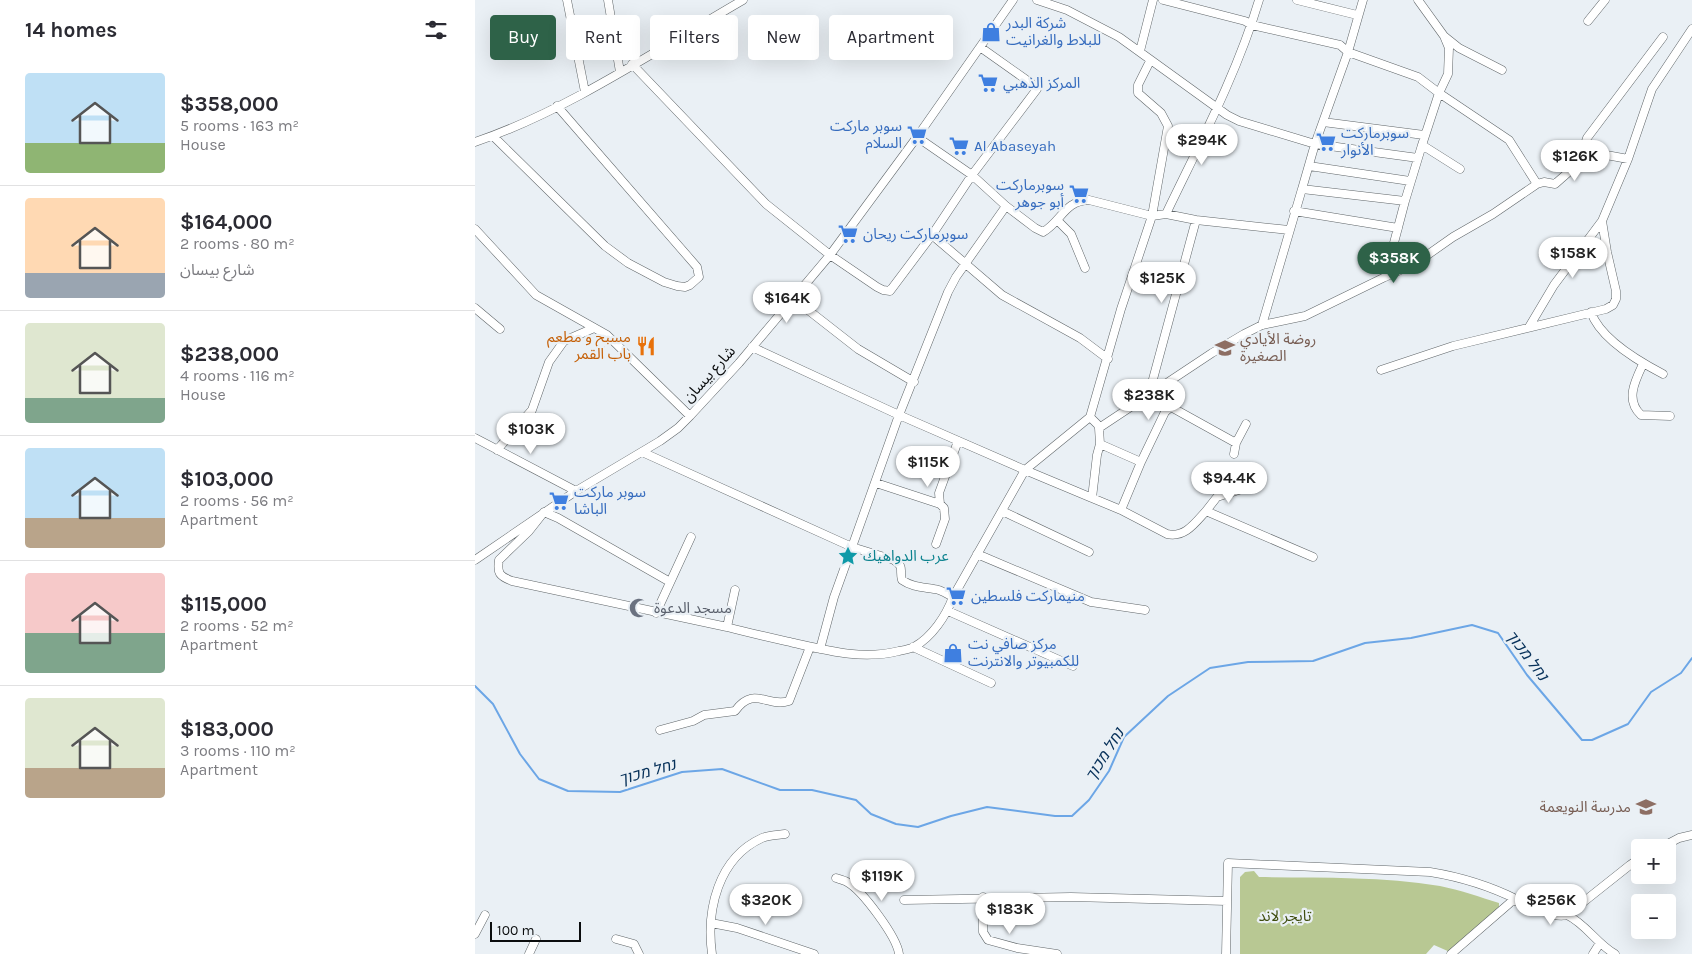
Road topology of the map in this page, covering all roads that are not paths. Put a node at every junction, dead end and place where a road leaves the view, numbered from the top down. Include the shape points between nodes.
1 (567, 0) edge
2 (608, 0) edge
3 (743, 0) edge
4 (1013, 0) edge
5 (1037, 0) edge
6 (1153, 0) edge
7 (1163, 0) edge
8 (1259, 0) edge
9 (1297, 0) edge
10 (1363, 0) edge
11 (1418, 0) edge
12 (1605, 0) edge
13 (1357, 16) junction
14 (1588, 21) dead end
15 (1252, 25) junction
16 (1692, 29) edge
17 (1444, 36) junction
18 (1663, 37) dead end
19 (980, 47) junction
20 (1140, 51) junction
21 (1348, 52) junction
22 (1150, 61) junction
23 (633, 64) junction
24 (1503, 70) dead end
25 (620, 72) junction
26 (585, 92) junction
27 (1439, 93) junction
28 (557, 106) junction
29 (1217, 108) junction
30 (1323, 122) junction
31 (1424, 135) junction
32 (493, 136) junction
33 (917, 137) junction
34 (475, 142) edge
35 (1315, 144) junction
36 (1422, 145) junction
37 (1585, 157) junction
38 (1418, 158) junction
39 (1628, 159) junction
40 (1309, 166) junction
41 (1460, 169) dead end
42 (972, 175) junction
43 (1410, 181) junction
44 (1537, 184) junction
45 (1302, 189) junction
46 (1405, 201) junction
47 (1006, 206) junction
48 (1294, 211) junction
49 (1166, 214) junction
50 (1152, 216) junction
51 (1057, 220) junction
52 (1196, 220) junction
53 (1602, 221) junction
54 (1398, 228) junction
55 (475, 229) edge
56 (1289, 230) junction
57 (932, 235) junction
58 (830, 255) junction
59 (967, 263) junction
60 (1085, 268) dead end
61 (1385, 277) junction
62 (794, 298) junction
63 (475, 308) edge
64 (1591, 312) junction
65 (1261, 325) junction
66 (500, 328) dead end
67 (594, 328) junction
68 (1529, 328) junction
69 (752, 348) junction
70 (1108, 359) junction
71 (1643, 364) junction
72 (1381, 370) dead end
73 (1663, 374) dead end
74 (913, 382) junction
75 (1168, 383) junction
76 (1149, 394) junction
77 (1171, 406) junction
78 (690, 416) junction
79 (899, 416) junction
80 (1090, 416) junction
81 (1670, 416) dead end
82 (1246, 424) dead end
83 (1099, 428) junction
84 (475, 438) edge
85 (958, 441) junction
86 (1236, 443) junction
87 (1100, 444) junction
88 (497, 450) junction
89 (641, 452) junction
90 (1234, 454) dead end
91 (1141, 462) junction
92 (1025, 470) junction
93 (876, 483) junction
94 (1245, 488) dead end
95 (576, 491) junction
96 (1092, 498) junction
97 (940, 504) junction
98 (1121, 510) junction
99 (1206, 511) junction
100 (544, 512) junction
101 (1002, 512) junction
102 (691, 538) dead end
103 (937, 544) dead end
104 (852, 547) junction
105 (1089, 552) dead end
106 (977, 554) junction
107 (1313, 557) dead end
108 (475, 560) edge
109 (670, 582) junction
110 (735, 590) dead end
111 (953, 597) junction
112 (1145, 610) dead end
113 (948, 611) junction
114 (656, 613) junction
115 (727, 627) junction
116 (810, 647) junction
117 (913, 647) junction
118 (821, 650) junction
119 (1073, 666) dead end
120 (991, 683) dead end
121 (660, 730) dead end
122 (785, 834) dead end
123 (1692, 835) edge
124 (1676, 840) edge
125 (1631, 864) edge
126 (836, 878) dead end
127 (983, 897) junction
128 (904, 900) dead end
129 (1518, 900) junction
130 (1227, 902) junction
131 (485, 915) dead end
132 (1567, 915) junction
133 (711, 924) junction
134 (475, 934) edge
135 (617, 938) dead end
136 (536, 939) dead end
137 (1600, 943) junction
138 (529, 954) edge
139 (639, 954) edge
140 (712, 954) edge
141 (814, 954) edge
142 (899, 954) edge
143 (1057, 954) edge
144 (1226, 954) edge
145 (1451, 954) edge
146 (1593, 954) edge
147 (1615, 954) edge

1 - 26 street
2 - 25 street
3 - 23 street
4 - 19 street, شارع بيسان
5 - 20 street via 1067,10
6 - 20 street
7 - 15 street
8 - 15 street
9 - 13 street
10 - 13 street
11 - 17 street
12 - 14 street
13 - 21 street
15 - 21 street via 1341,45
15 - 29 street
16 - 39 street via 1651,90
17 - 24 street via 1459,48
17 - 27 street via 1449,48 1448,74
18 - 37 street via 1591,133 1584,145
19 - 33 street, شارع بيسان
19 - 42 street via 1037,88
20 - 22 street
21 - 27 street via 1418,77
21 - 30 street
22 - 29 street
22 - 50 street via 1138,85 1138,94 1161,112 1167,126
23 - 25 street
23 - 58 street via 766,204
25 - 26 street
26 - 28 street
27 - 31 street
27 - 44 street via 1509,140
28 - 32 street
28 - 32 street via 697,267 699,277 696,282 685,287 672,285 628,263 605,246
29 - 35 street via 1239,121
29 - 49 street
30 - 31 street
30 - 35 street
31 - 36 street
32 - 34 street
33 - 42 street
33 - 58 street, شارع بيسان
35 - 38 street
35 - 40 street
36 - 38 street
36 - 41 street
37 - 39 street via 1601,154
37 - 44 street via 1555,184
38 - 43 street
39 - 53 street
40 - 43 street
40 - 45 street
42 - 47 street
42 - 57 street
43 - 46 street
44 - 61 street via 1416,263
45 - 46 street
45 - 48 street
46 - 54 street
47 - 51 street via 1043,232
47 - 59 street
48 - 54 street
48 - 56 street
49 - 50 street
49 - 52 street
50 - 51 street via 1089,200 1073,203
50 - 70 street
51 - 60 street via 1071,234
52 - 56 street
52 - 76 street
53 - 64 street via 1616,299 1613,305
53 - 68 street via 1554,285
54 - 61 street
55 - 67 street via 536,295
56 - 65 street
57 - 58 street via 890,291 877,287
57 - 59 street
58 - 62 street, شارع بيسان
59 - 70 street via 1002,295 1080,338
59 - 74 street via 942,305
61 - 65 street via 1305,316
62 - 69 street, شارع بيسان
62 - 74 street via 859,349
63 - 66 street
64 - 68 street
64 - 71 street via 1593,319 1610,338
65 - 75 street
67 - 78 street via 607,335
67 - 88 street via 563,341 549,362 532,410
68 - 72 street via 1453,346
69 - 78 street, شارع بيسان
69 - 79 street
70 - 80 street
71 - 73 street
71 - 81 street via 1633,390 1635,408 1641,415
74 - 79 street
75 - 76 street
75 - 77 street
76 - 83 street
77 - 86 street
77 - 91 street
78 - 89 street, شارع بيسان via 678,428
79 - 85 street
79 - 93 street
80 - 83 street
80 - 92 street
82 - 86 street
83 - 87 street
84 - 88 street
85 - 92 street
85 - 97 street via 939,493
86 - 90 street
87 - 91 street
87 - 96 street
88 - 95 street
89 - 95 street, شارع بيسان
89 - 104 street
91 - 98 street
92 - 96 street
92 - 101 street
93 - 97 street
93 - 104 street
94 - 99 street via 1217,497
95 - 100 street, شارع بيسان
96 - 98 street
97 - 103 street via 944,508 945,519
98 - 99 street via 1173,536 1185,532
99 - 107 street
100 - 108 street, شارع بيسان
100 - 109 street
100 - 114 street via 499,560 499,572 503,578
101 - 105 street
101 - 106 street
102 - 109 street
104 - 111 street via 894,560 902,568 902,580 905,582
104 - 118 street via 834,597
106 - 111 street
106 - 112 street via 1091,602
109 - 114 street
110 - 115 street
111 - 113 street
113 - 117 street via 930,634
113 - 119 street
114 - 115 street
115 - 116 street
116 - 118 street
116 - 121 street via 789,701 750,698 740,703 735,711 704,715
117 - 118 street via 871,656
117 - 120 street
122 - 133 street via 764,837 744,850 731,864 716,889
123 - 124 street
125 - 132 street
126 - 142 street via 851,884 870,904
127 - 128 street
127 - 130 street
127 - 143 street via 983,932 988,940 999,945
129 - 130 street via 1457,876 1430,872 1229,863
129 - 132 street via 1559,916
129 - 145 street via 1506,905
130 - 144 street
131 - 134 street
132 - 137 street
133 - 140 street
133 - 141 street via 737,928
135 - 139 street via 634,944
136 - 138 street
137 - 146 street
137 - 147 street

